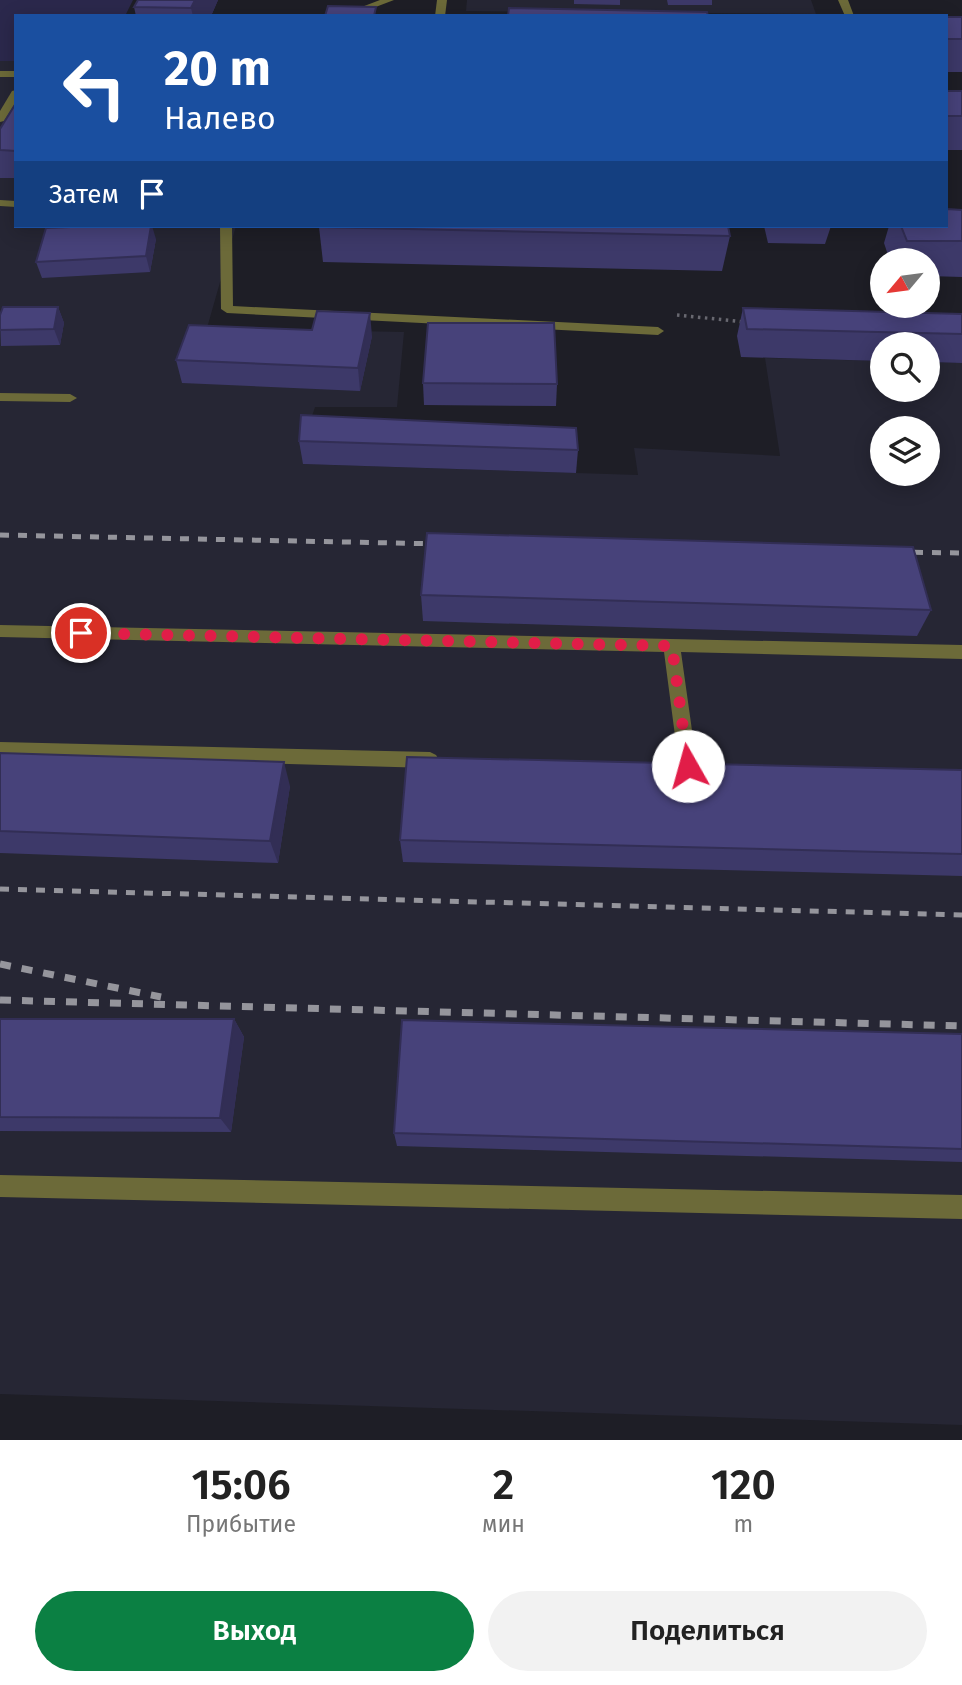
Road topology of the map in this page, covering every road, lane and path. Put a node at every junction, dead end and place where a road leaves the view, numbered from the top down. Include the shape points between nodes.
1 (389, 0) edge
2 (348, 14) edge
3 (14, 96) edge
4 (0, 119) edge
5 (226, 228) edge
6 (658, 331) dead end
7 (0, 397) edge
8 (70, 398) dead end
9 (0, 631) edge
10 (672, 646) junction
11 (962, 652) edge
12 (0, 749) edge
13 (454, 760) edge
14 (688, 766) edge
15 (0, 1186) edge
16 (962, 1207) edge

1 - 2 lane
3 - 4 lane
5 - 6 lane via 227,309
7 - 8 lane
9 - 10 lane
10 - 11 lane
10 - 14 lane
12 - 13 lane
15 - 16 lane

